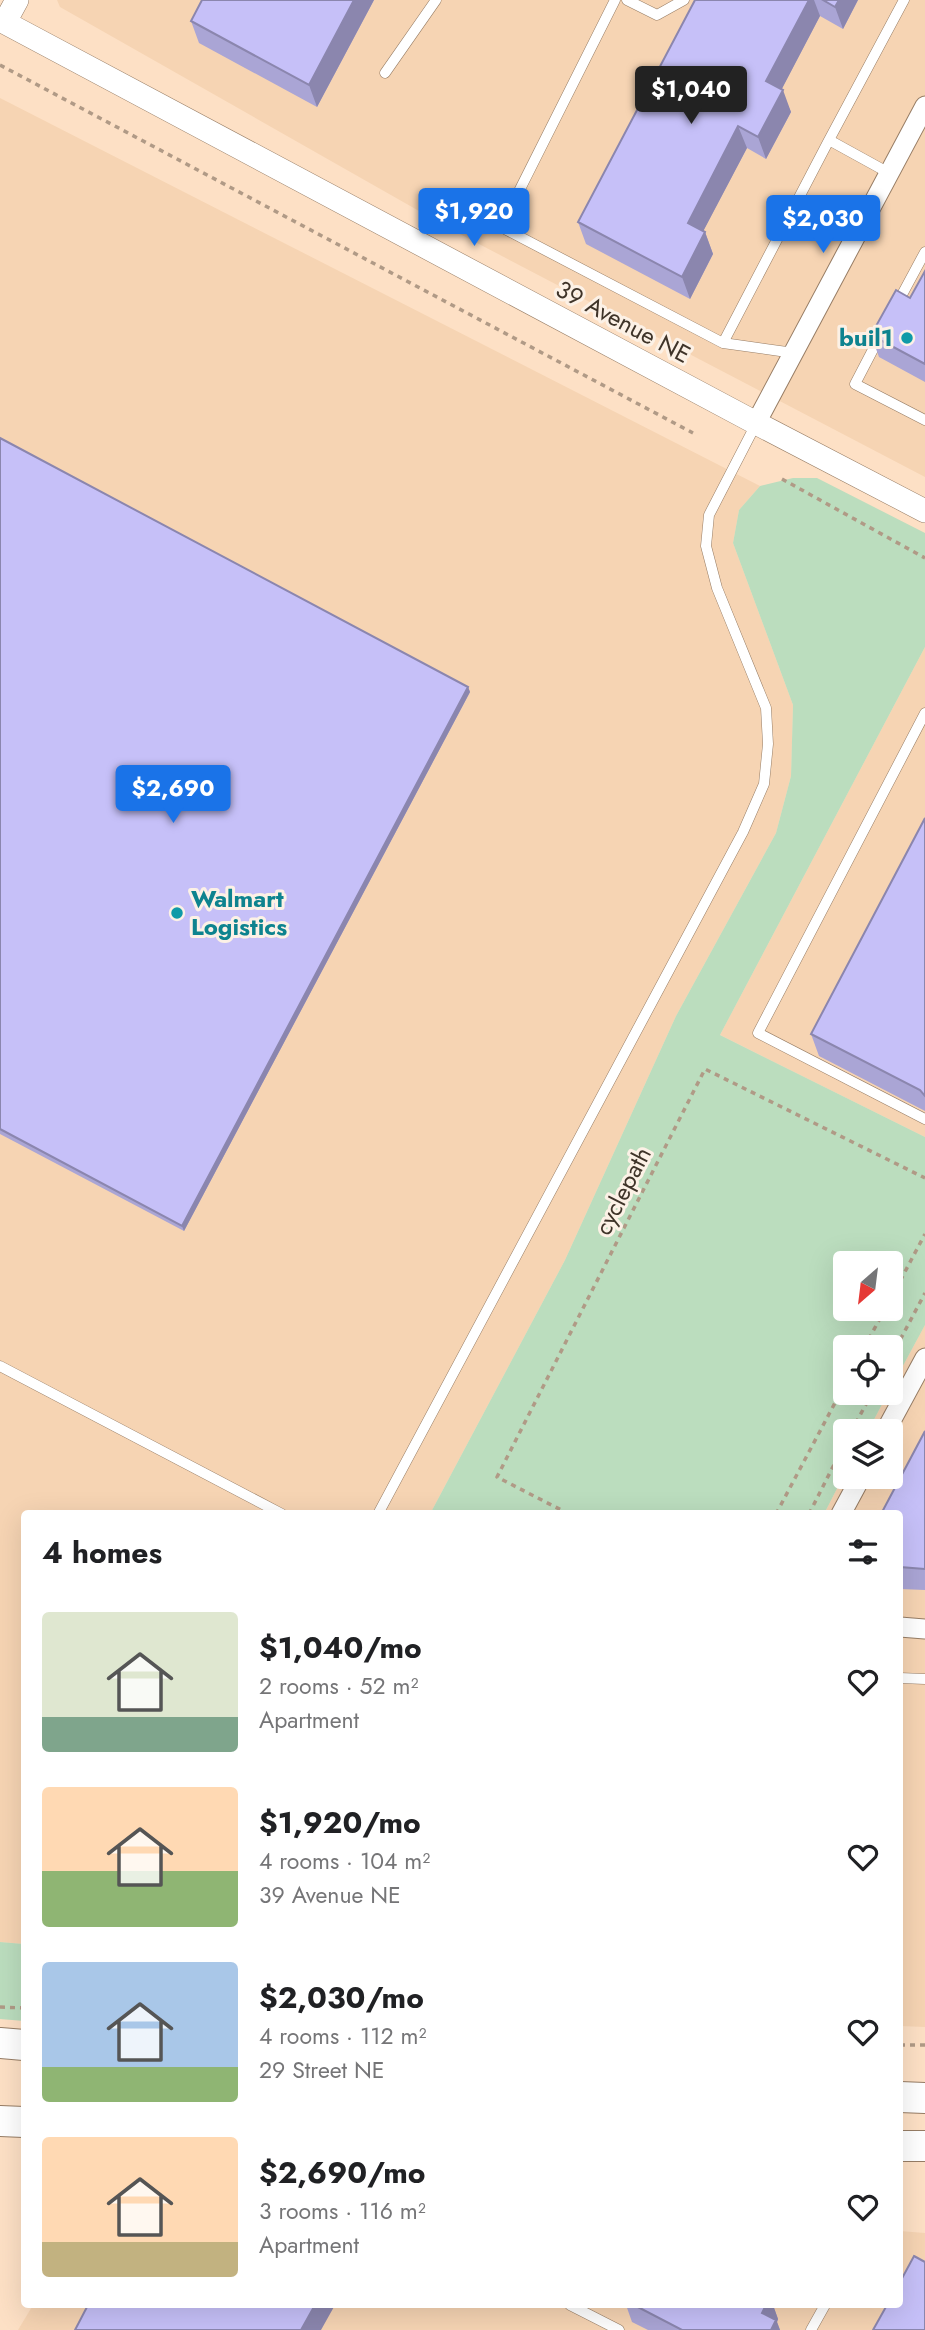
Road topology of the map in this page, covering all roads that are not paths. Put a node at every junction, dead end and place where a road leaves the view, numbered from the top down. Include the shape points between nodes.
1 (17, 0) edge
2 (436, 0) edge
3 (615, 0) edge
4 (627, 0) edge
5 (684, 0) edge
6 (904, 0) edge
7 (2, 25) edge
8 (385, 73) dead end
9 (925, 106) edge
10 (829, 140) junction
11 (890, 173) junction
12 (925, 252) edge
13 (893, 312) edge
14 (887, 324) edge
15 (723, 343) junction
16 (794, 353) junction
17 (925, 420) edge
18 (756, 423) junction
19 (925, 511) edge
20 (925, 713) edge
21 (925, 1119) edge
22 (925, 1358) edge
23 (0, 1366) edge
24 (892, 1419) edge
25 (855, 1489) edge
26 (274, 1510) edge
27 (380, 1510) edge
28 (843, 1510) edge
29 (903, 1628) edge
30 (925, 1629) edge
31 (903, 1678) edge
32 (925, 1679) edge
33 (0, 2043) edge
34 (21, 2045) edge
35 (0, 2059) edge
36 (21, 2060) edge
37 (903, 2097) edge
38 (925, 2098) edge
39 (0, 2121) edge
40 (21, 2122) edge
41 (903, 2146) edge
42 (925, 2146) edge
43 (576, 2308) edge
44 (821, 2308) edge
45 (619, 2330) edge
46 (811, 2330) edge

1 - 7 street
2 - 8 lane
3 - 15 lane via 501,227
4 - 5 lane via 657,15
6 - 10 lane
7 - 18 street, 39 Avenue NE
9 - 11 street
10 - 11 lane
10 - 15 lane
11 - 16 street
12 - 13 lane
14 - 17 lane via 855,384
15 - 16 lane
16 - 18 street
18 - 19 street, 39 Avenue NE
18 - 27 lane via 709,515 706,546 717,588 766,708 764,784 743,832
20 - 21 lane via 758,1033
22 - 24 street
23 - 26 lane
25 - 28 street
29 - 30 street
31 - 32 lane
33 - 34 main road
35 - 36 main road
37 - 38 main road
39 - 40 main road
41 - 42 main road
43 - 45 lane
44 - 46 lane

